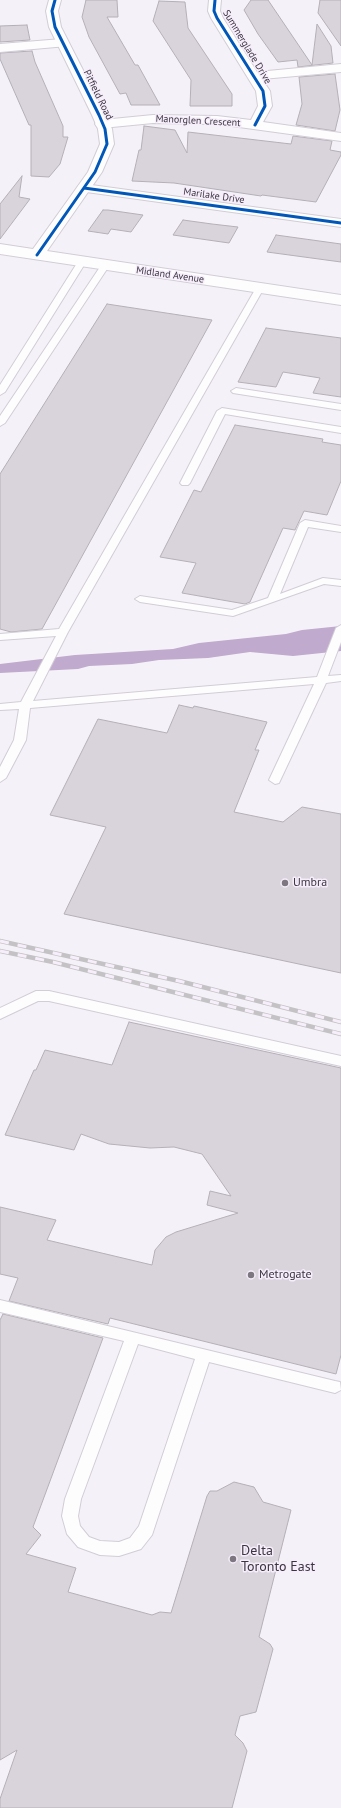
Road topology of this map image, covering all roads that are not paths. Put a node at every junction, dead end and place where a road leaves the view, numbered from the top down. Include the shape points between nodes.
1 (55, 0) edge
2 (215, 0) edge
3 (62, 43) junction
4 (0, 48) edge
5 (341, 68) edge
6 (256, 76) junction
7 (102, 124) junction
8 (255, 125) junction
9 (341, 137) edge
10 (84, 188) junction
11 (341, 223) edge
12 (0, 249) edge
13 (37, 255) junction
14 (82, 262) junction
15 (105, 266) junction
16 (260, 288) junction
17 (341, 300) edge
18 (236, 391) dead end
19 (0, 392) edge
20 (341, 407) edge
21 (0, 423) edge
22 (341, 430) edge
23 (186, 484) dead end
24 (341, 529) edge
25 (341, 583) edge
26 (140, 599) dead end
27 (272, 600) junction
28 (341, 628) edge
29 (0, 637) edge
30 (60, 637) junction
31 (341, 678) edge
32 (321, 681) junction
33 (25, 704) junction
34 (0, 707) edge
35 (0, 778) edge
36 (275, 780) dead end
37 (0, 1014) edge
38 (341, 1061) edge
39 (0, 1306) edge
40 (133, 1337) junction
41 (204, 1354) junction
42 (335, 1387) dead end

1 - 3 street, Pitfield Road via 53,19
2 - 6 street, Summerglade Drive via 214,11 217,18
3 - 4 street
3 - 7 street, Pitfield Road
5 - 6 street
6 - 8 street, Summerglade Drive via 263,92 265,106
7 - 8 street, Manorglen Crescent via 140,119 185,119
7 - 10 street, Pitfield Road via 107,144 105,152
8 - 9 street, Manorglen Crescent
10 - 11 street, Marilake Drive
10 - 13 street, Pitfield Road
12 - 13 street, Midland Avenue
13 - 14 street, Midland Avenue
14 - 15 street, Midland Avenue
14 - 19 lane
15 - 16 street, Midland Avenue
15 - 21 lane
16 - 17 street, Midland Avenue
16 - 30 lane
18 - 20 lane
22 - 23 lane via 222,412
24 - 27 lane via 305,523
25 - 27 lane via 323,581
26 - 27 lane via 233,613
28 - 32 lane
29 - 30 lane
30 - 33 lane
31 - 32 lane
32 - 33 lane
32 - 36 lane
33 - 34 lane
33 - 35 lane via 20,740
37 - 38 lane via 36,996 49,996
39 - 40 lane
40 - 41 lane
40 - 41 lane via 73,1499 70,1516 73,1529 84,1542 100,1548 119,1549 135,1544 146,1530
41 - 42 lane

